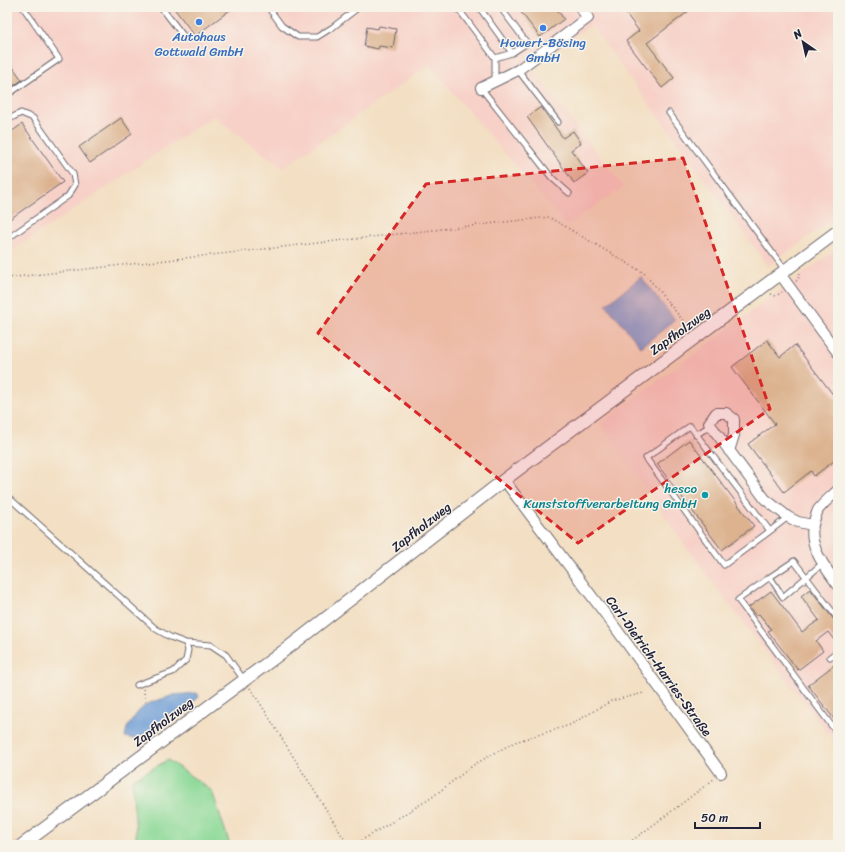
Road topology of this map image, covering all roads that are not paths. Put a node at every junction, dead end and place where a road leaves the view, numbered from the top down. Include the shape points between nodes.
1 (23, 7) edge
2 (161, 7) edge
3 (268, 7) edge
4 (359, 7) edge
5 (457, 7) edge
6 (479, 7) edge
7 (500, 7) edge
8 (580, 7) edge
9 (836, 7) edge
10 (838, 10) edge
11 (185, 38) dead end
12 (512, 53) junction
13 (495, 58) junction
14 (518, 70) junction
15 (495, 81) junction
16 (481, 88) joint
17 (7, 95) edge
18 (668, 113) dead end
19 (7, 120) edge
20 (558, 122) dead end
21 (569, 193) dead end
22 (838, 231) edge
23 (7, 239) edge
24 (783, 272) junction
25 (838, 353) edge
26 (710, 424) junction
27 (696, 434) junction
28 (729, 451) junction
29 (504, 480) junction
30 (838, 490) edge
31 (7, 496) edge
32 (788, 517) junction
33 (812, 525) junction
34 (770, 531) junction
35 (822, 564) junction
36 (770, 578) junction
37 (807, 578) junction
38 (838, 585) edge
39 (838, 619) edge
40 (186, 643) junction
41 (838, 652) edge
42 (830, 657) dead end
43 (244, 680) junction
44 (139, 684) road end
45 (838, 733) edge
46 (721, 773) road end
47 (22, 845) edge

1 - 17 lane via 59,59
2 - 11 lane
3 - 4 lane via 282,26 298,37 317,37
5 - 13 lane
6 - 12 lane
7 - 12 lane via 527,43
8 - 14 street via 588,18
9 - 10 lane
12 - 13 lane
13 - 15 lane
14 - 15 street
14 - 20 lane
15 - 16 street
16 - 21 lane via 552,178
18 - 24 lane
19 - 23 lane via 21,112 33,118 73,174 75,186 68,196
22 - 24 street, Zapfholzweg
24 - 25 street
24 - 29 street, Zapfholzweg
26 - 27 lane
26 - 28 street
26 - 28 street via 716,413 726,413 734,419 734,434
27 - 34 lane
27 - 34 lane via 690,426 646,458 724,565
28 - 32 street via 765,499
29 - 43 street, Zapfholzweg
29 - 46 street, Carl-Dietrich-Harries-Straße via 610,619
30 - 33 street via 818,510
31 - 40 lane via 156,629
32 - 33 street
32 - 34 lane
33 - 35 street via 815,550
35 - 37 lane
35 - 38 street
36 - 37 lane via 794,561
36 - 37 lane via 783,597
36 - 45 lane via 738,600
37 - 39 lane
40 - 43 lane via 211,645 216,648 226,655
40 - 44 lane via 186,660 174,672
41 - 42 lane
43 - 47 street, Zapfholzweg

